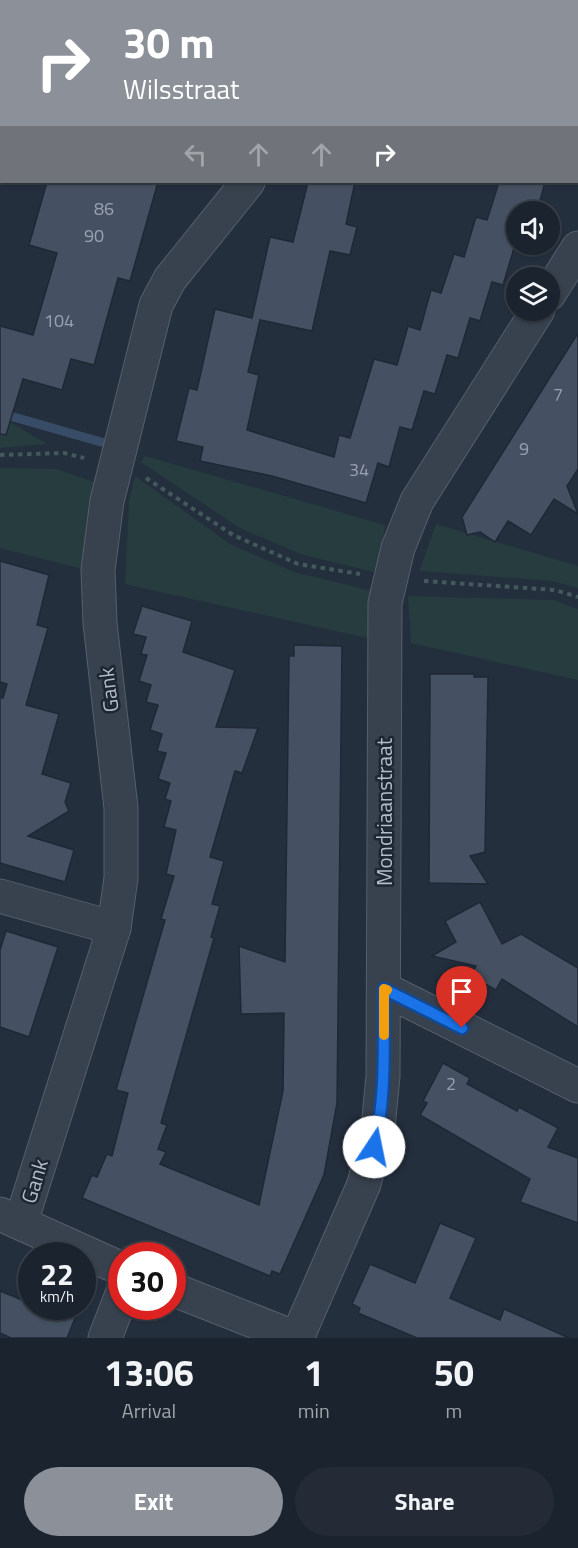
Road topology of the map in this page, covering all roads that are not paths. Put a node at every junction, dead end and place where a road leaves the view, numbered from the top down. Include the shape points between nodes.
1 (247, 183) edge
2 (578, 248) edge
3 (560, 277) edge
4 (531, 321) edge
5 (0, 896) edge
6 (114, 928) junction
7 (384, 989) junction
8 (578, 1086) edge
9 (11, 1218) edge
10 (108, 1263) edge
11 (186, 1294) edge
12 (112, 1320) edge
13 (105, 1338) edge
14 (297, 1338) edge

1 - 6 street, Gank via 170,279 156,305 107,501 98,570 100,623 121,808 121,878
2 - 3 street
4 - 7 street, Mondriaanstraat via 417,501 390,579 385,603
5 - 6 street
6 - 9 street, Gank
7 - 8 street
7 - 14 street, Mondriaanstraat via 378,1128 364,1184
9 - 10 street
11 - 14 street
12 - 13 street

